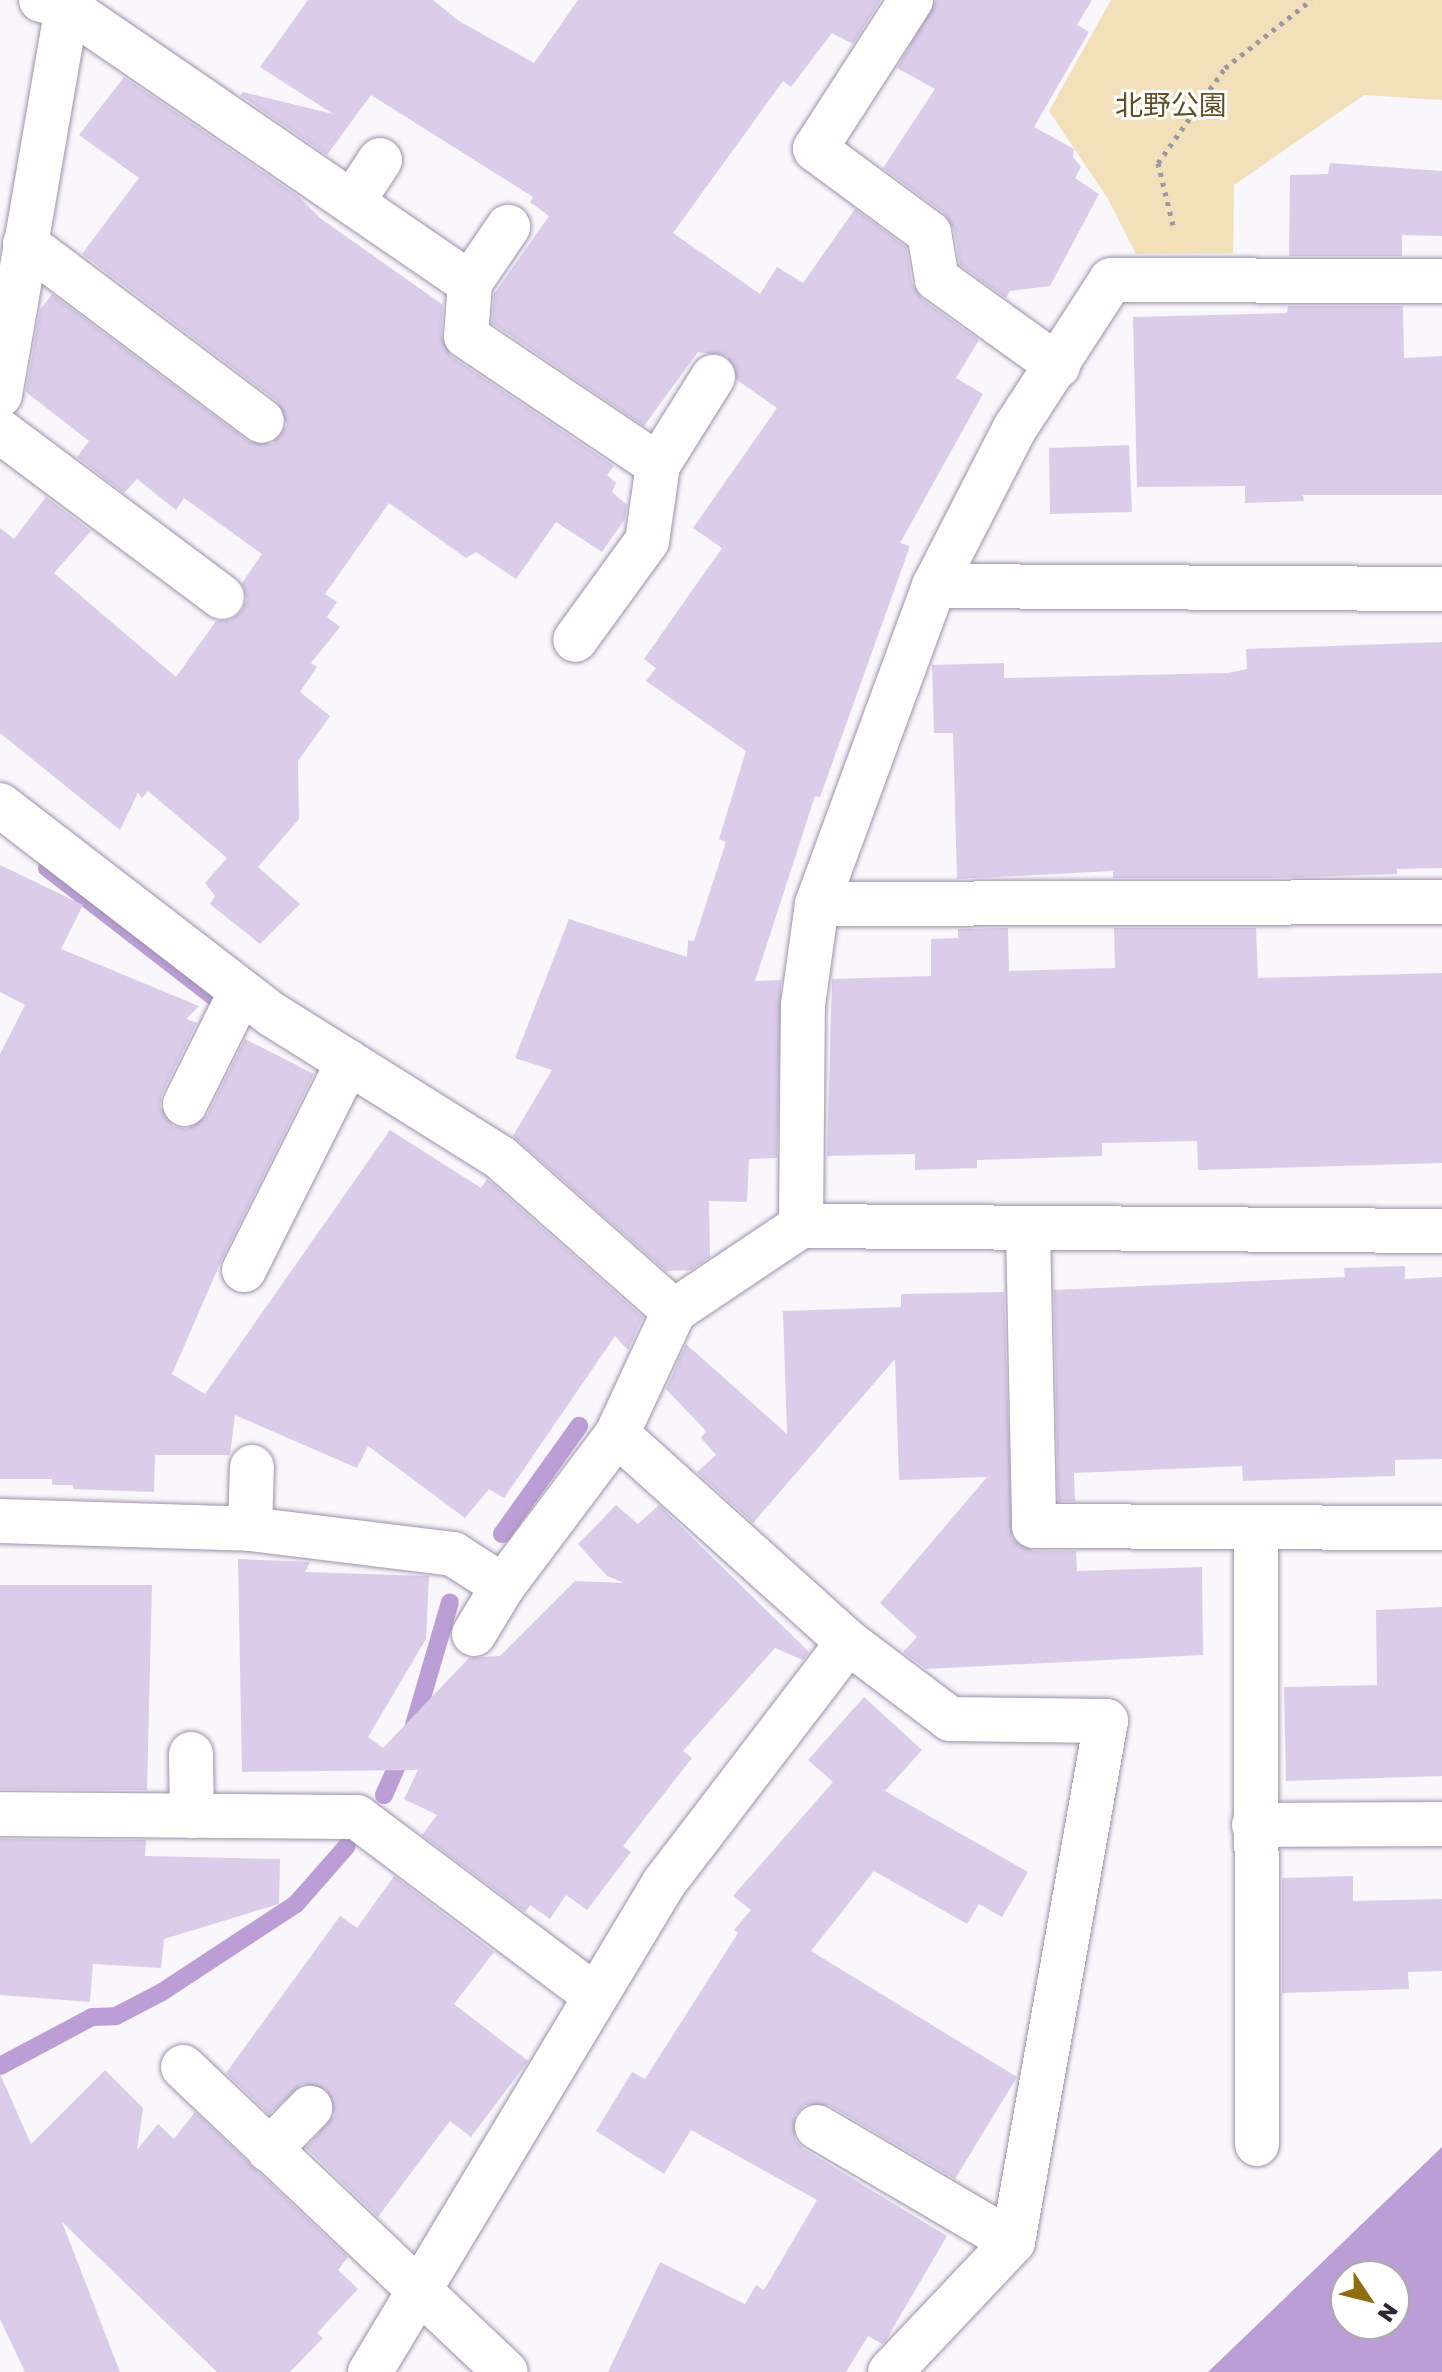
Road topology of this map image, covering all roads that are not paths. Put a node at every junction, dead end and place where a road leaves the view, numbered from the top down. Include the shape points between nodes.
1 (911, 0) edge
2 (58, 2) edge
3 (380, 160) dead end
4 (353, 201) junction
5 (508, 227) dead end
6 (15, 262) edge
7 (1442, 281) edge
8 (470, 283) junction
9 (1058, 366) junction
10 (713, 377) dead end
11 (0, 395) edge
12 (262, 421) dead end
13 (0, 431) edge
14 (658, 465) junction
15 (934, 586) junction
16 (1442, 589) edge
17 (222, 597) dead end
18 (575, 640) dead end
19 (0, 805) edge
20 (1442, 902) edge
21 (817, 904) junction
22 (241, 991) junction
23 (348, 1062) junction
24 (185, 1104) dead end
25 (801, 1226) junction
26 (1028, 1230) junction
27 (1442, 1231) edge
28 (244, 1270) dead end
29 (674, 1311) junction
30 (617, 1434) junction
31 (252, 1467) dead end
32 (0, 1521) edge
33 (1256, 1528) junction
34 (1442, 1528) edge
35 (250, 1529) junction
36 (503, 1586) junction
37 (474, 1634) dead end
38 (848, 1642) junction
39 (191, 1754) dead end
40 (0, 1814) edge
41 (192, 1816) junction
42 (1442, 1824) edge
43 (1254, 1825) junction
44 (595, 1996) junction
45 (183, 2067) dead end
46 (310, 2108) dead end
47 (817, 2127) dead end
48 (1257, 2144) dead end
49 (269, 2150) junction
50 (1013, 2242) junction
51 (418, 2291) junction
52 (370, 2372) edge
53 (506, 2372) edge
54 (890, 2372) edge

1 - 9 street via 815,149 929,233 937,279
2 - 4 street
2 - 6 street
3 - 4 street
4 - 8 street
5 - 8 street
6 - 11 street
6 - 12 street
7 - 9 street via 1111,280
8 - 14 street via 466,336
9 - 15 street via 1015,428
10 - 14 street
13 - 17 street
14 - 18 street via 647,541
15 - 16 street
15 - 21 street
19 - 22 street
20 - 21 street
21 - 25 street via 803,1005
22 - 23 street
22 - 24 street
23 - 28 street
23 - 29 street via 501,1158
25 - 26 street
25 - 29 street
26 - 27 street
26 - 33 street via 1034,1526
29 - 30 street
30 - 36 street
30 - 38 street
31 - 35 street
32 - 35 street
33 - 34 street
33 - 43 street
35 - 36 street via 453,1554
36 - 37 street
38 - 44 street via 664,1883
38 - 50 street via 950,1719 1106,1721
39 - 41 street
40 - 41 street
41 - 44 street via 357,1817
42 - 43 street
43 - 48 street
44 - 51 street
45 - 49 street
46 - 49 street
47 - 50 street
49 - 51 street
50 - 54 street
51 - 52 street
51 - 53 street

